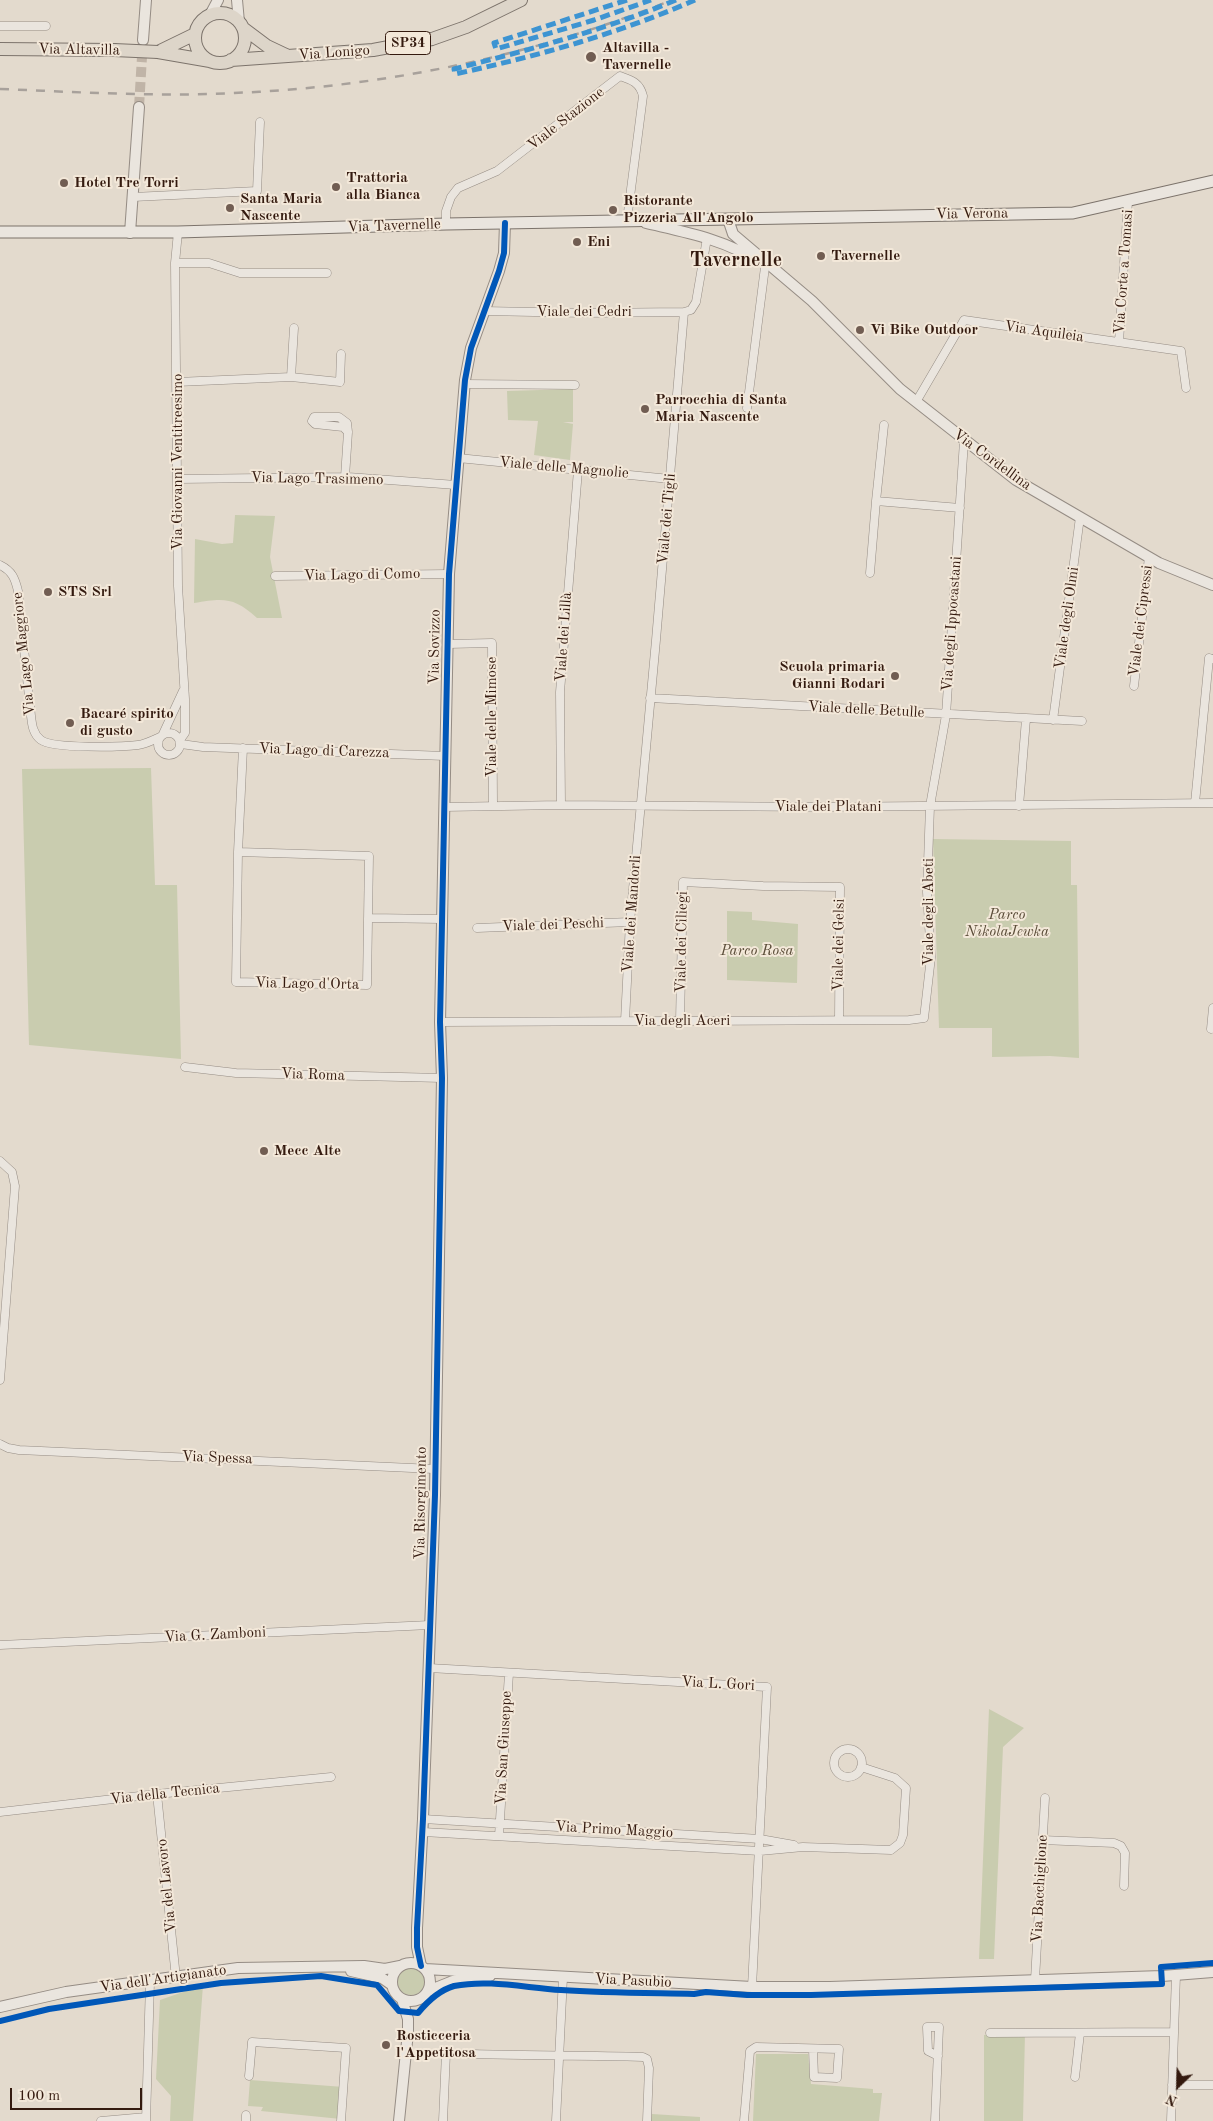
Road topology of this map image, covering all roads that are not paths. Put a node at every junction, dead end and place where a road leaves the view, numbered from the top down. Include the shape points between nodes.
1 (146, 0) edge
2 (218, 0) edge
3 (237, 0) edge
4 (521, 0) edge
5 (210, 15) junction
6 (241, 25) junction
7 (0, 26) edge
8 (46, 26) dead end
9 (195, 34) junction
10 (143, 40) tunnel mouth
11 (0, 49) edge
12 (158, 52) junction
13 (288, 56) junction
14 (231, 60) junction
15 (213, 62) junction
16 (139, 107) tunnel mouth
17 (260, 122) dead end
18 (1213, 181) edge
19 (133, 197) junction
20 (1128, 201) junction
21 (728, 219) junction
22 (630, 220) junction
23 (505, 223) junction
24 (446, 224) junction
25 (0, 232) edge
26 (130, 232) junction
27 (178, 232) junction
28 (707, 238) junction
29 (175, 263) junction
30 (765, 267) junction
31 (327, 273) dead end
32 (802, 292) junction
33 (484, 311) junction
34 (684, 312) junction
35 (294, 328) dead end
36 (1119, 342) junction
37 (341, 354) dead end
38 (291, 377) junction
39 (177, 382) junction
40 (464, 384) junction
41 (575, 385) dead end
42 (1186, 388) dead end
43 (916, 402) junction
44 (747, 408) dead end
45 (884, 425) dead end
46 (348, 432) dead end
47 (964, 440) junction
48 (458, 458) junction
49 (578, 470) junction
50 (178, 478) junction
51 (345, 478) junction
52 (670, 478) junction
53 (456, 485) junction
54 (876, 501) junction
55 (960, 508) junction
56 (1080, 517) junction
57 (1149, 557) junction
58 (0, 565) edge
59 (870, 573) dead end
60 (449, 574) junction
61 (275, 576) dead end
62 (1213, 585) edge
63 (448, 644) junction
64 (1213, 659) edge
65 (1134, 686) dead end
66 (183, 691) junction
67 (650, 698) junction
68 (946, 715) junction
69 (1026, 719) junction
70 (1053, 720) junction
71 (1082, 721) dead end
72 (162, 736) junction
73 (137, 745) junction
74 (180, 745) junction
75 (243, 748) junction
76 (161, 752) junction
77 (445, 756) junction
78 (1213, 803) edge
79 (1195, 804) junction
80 (493, 805) junction
81 (561, 805) junction
82 (930, 806) junction
83 (1019, 806) junction
84 (444, 807) junction
85 (640, 807) junction
86 (238, 852) junction
87 (763, 886) joint
88 (368, 918) junction
89 (442, 919) junction
90 (630, 922) junction
91 (477, 928) dead end
92 (1213, 1008) edge
93 (924, 1018) joint
94 (838, 1020) junction
95 (625, 1021) junction
96 (680, 1021) junction
97 (440, 1022) junction
98 (1211, 1029) dead end
99 (185, 1067) dead end
100 (442, 1078) junction
101 (0, 1161) edge
102 (0, 1380) edge
103 (0, 1444) edge
104 (434, 1469) junction
105 (430, 1624) junction
106 (0, 1645) edge
107 (429, 1668) junction
108 (509, 1674) junction
109 (862, 1767) dead end
110 (331, 1777) dead end
111 (157, 1794) junction
112 (1045, 1798) dead end
113 (0, 1812) edge
114 (423, 1819) junction
115 (500, 1823) junction
116 (423, 1832) junction
117 (655, 1832) junction
118 (499, 1836) junction
119 (760, 1839) junction
120 (1042, 1840) junction
121 (654, 1845) junction
122 (803, 1847) junction
123 (760, 1851) junction
124 (1124, 1886) dead end
125 (417, 1928) junction
126 (403, 1965) junction
127 (423, 1967) junction
128 (328, 1968) junction
129 (1213, 1972) edge
130 (503, 1973) junction
131 (1176, 1974) junction
132 (563, 1977) junction
133 (176, 1978) junction
134 (1035, 1980) junction
135 (150, 1982) junction
136 (392, 1985) junction
137 (752, 1987) junction
138 (428, 1991) junction
139 (402, 1999) junction
140 (421, 1999) junction
141 (0, 2007) edge
142 (408, 2032) junction
143 (1174, 2032) junction
144 (990, 2033) dead end
145 (1080, 2033) junction
146 (814, 2049) junction
147 (559, 2055) junction
148 (938, 2056) dead end
149 (249, 2076) dead end
150 (1074, 2077) dead end
151 (1213, 2085) edge
152 (1172, 2086) junction
153 (146, 2119) edge
154 (101, 2121) edge
155 (341, 2121) edge
156 (399, 2121) edge
157 (443, 2121) edge
158 (556, 2121) edge
159 (647, 2121) edge
160 (744, 2121) edge
161 (935, 2121) edge
162 (1171, 2121) edge

1 - 10 street
2 - 5 street
3 - 6 street
4 - 13 main road, Via Lonigo / SP34 via 466,27 432,39 372,50
5 - 6 main road, SP34 via 229,14
5 - 9 main road, SP34 via 202,21
6 - 13 main road, Via Lonigo / SP34 via 266,46
6 - 14 main road via 245,34 244,47
7 - 8 street
9 - 12 main road, Via Altavilla / SP34
9 - 15 main road via 200,52
11 - 12 main road, Via Altavilla / SP34, bridge
12 - 15 main road, Via Altavilla / SP34
13 - 14 main road, Via Lonigo / SP34
14 - 15 main road, SP34
16 - 19 street
17 - 19 street via 257,191
18 - 20 main road, Via Verona
19 - 26 street
20 - 21 main road, Via Verona via 1073,213
20 - 36 street, Via Corte a Tomasi
21 - 22 main road, Via Tavernelle
21 - 32 street, Via Cordellina via 733,234
22 - 23 main road, Via Tavernelle
22 - 24 street, Viale Stazione via 643,96 641,87 633,80 620,76 498,171 458,188 446,211
22 - 28 street, Via Cordellina
23 - 24 main road, Via Tavernelle
23 - 33 street, Via Sovizzo via 504,254
24 - 27 main road, Via Tavernelle
25 - 26 main road, Via Tavernelle
26 - 27 main road, Via Tavernelle
27 - 29 street, Via Giovanni Ventitreesimo
28 - 30 street, Via Cordellina via 746,253
28 - 34 street via 696,302 691,310
29 - 31 street via 209,263 240,273
29 - 39 street, Via Giovanni Ventitreesimo
30 - 32 street, Via Cordellina
30 - 44 street
32 - 43 street, Via Cordellina
33 - 34 street, Viale dei Cedri
33 - 40 street, Via Sovizzo via 471,348
34 - 52 street, Viale dei Tigli
35 - 38 street
36 - 42 street, Via Aquileia via 1181,351
36 - 43 street, Via Aquileia via 964,320
37 - 38 street via 340,382
38 - 39 street
39 - 50 street, Via Giovanni Ventitreesimo
40 - 41 street
40 - 48 street, Via Sovizzo
43 - 47 street, Via Cordellina
45 - 54 street
46 - 51 street
47 - 55 street, Via degli Ippocastani
47 - 56 street, Via Cordellina via 1016,480
48 - 49 street, Viale delle Magnolie
48 - 53 street, Via Sovizzo
49 - 52 street, Viale delle Magnolie
49 - 81 street, Viale dei Lillà via 560,692
50 - 51 street, Via Lago Trasimeno
50 - 66 street, Via Giovanni Ventitreesimo via 178,586
51 - 53 street, Via Lago Trasimeno
52 - 67 street, Viale dei Tigli
53 - 60 street, Via Sovizzo
54 - 55 street
54 - 59 street
55 - 68 street, Via degli Ippocastani
56 - 57 street, Via Cordellina
56 - 70 street, Viale degli Olmi
57 - 62 street, Via Cordellina
57 - 65 street, Viale dei Cipressi
58 - 73 street, Via Lago Maggiore via 9,570 18,591 31,716 37,736 48,744 57,745
60 - 61 street, Via Lago di Como
60 - 63 street, Via Sovizzo
63 - 77 street, Via Sovizzo
63 - 80 street, Viale delle Mimose via 492,643
64 - 79 street via 1209,658
66 - 72 street, Via Giovanni Ventitreesimo
66 - 74 street, Via Giovanni Ventitreesimo via 185,733
67 - 68 street, Viale delle Betulle
67 - 85 street, Viale dei Tigli
68 - 69 street, Viale delle Betulle
68 - 82 street, Via degli Ippocastani
69 - 70 street, Viale delle Betulle
69 - 83 street
70 - 71 street, Viale delle Betulle
72 - 73 street
72 - 74 street via 171,733
72 - 76 street via 158,744
73 - 76 street
74 - 75 street, Via Lago di Carezza
74 - 76 street via 168,756
75 - 77 street, Via Lago di Carezza
75 - 86 street, Via Lago d'Orta
77 - 84 street, Via Sovizzo
78 - 79 street, Viale dei Platani
79 - 83 street, Viale dei Platani
80 - 81 street, Viale dei Platani
80 - 84 street, Viale dei Platani
81 - 85 street, Viale dei Platani
82 - 83 street, Viale dei Platani
82 - 85 street, Viale dei Platani
82 - 93 street, Viale degli Abeti via 927,892 930,957
84 - 89 street, Via Sovizzo
85 - 90 street, Viale dei Mandorli
86 - 88 street, Via Lago d'Orta via 369,856
86 - 88 street, Via Lago d'Orta via 236,982 367,985
87 - 94 street, Viale dei Gelsi via 840,887
87 - 96 street, Viale dei Ciliegi via 683,882
88 - 89 street
89 - 97 street, Via Sovizzo
90 - 91 street, Viale dei Peschi
90 - 95 street, Viale dei Mandorli
92 - 98 street
93 - 94 street, Via degli Aceri
94 - 96 street, Via degli Aceri
95 - 96 street, Via degli Aceri
95 - 97 street, Via degli Aceri
97 - 100 street, Via Sovizzo
99 - 100 street, Via Roma via 242,1073
100 - 104 street, Via Risorgimento
101 - 102 street via 12,1172 15,1186
103 - 104 street, Via Spessa via 19,1450
104 - 105 street, Via Risorgimento
105 - 106 street, Via G. Zamboni
105 - 107 street, Via Risorgimento
107 - 108 street, Via L. Gori
107 - 114 street, Via Risorgimento
108 - 115 street, Via San Giuseppe
108 - 119 street, Via L. Gori via 767,1687
109 - 122 street, Via Primo Maggio via 895,1778 906,1788 900,1843 891,1850
110 - 111 street, Via della Tecnica
111 - 113 street, Via della Tecnica
111 - 133 street, Via del Lavoro
112 - 120 street, Via Bacchiglione
114 - 115 street, Via Primo Maggio
114 - 116 street, Via Risorgimento
115 - 117 street, Via Primo Maggio
115 - 118 street, Via San Giuseppe
116 - 118 street, Via Primo Maggio
116 - 125 street, Via Risorgimento
117 - 119 street, Via Primo Maggio
117 - 121 street
118 - 121 street, Via Primo Maggio
119 - 122 street, Via Primo Maggio
119 - 123 street, Via L. Gori
120 - 124 street via 1122,1846 1125,1853
120 - 134 street, Via Bacchiglione
121 - 123 street, Via Primo Maggio
122 - 123 street, Via Primo Maggio
123 - 137 street, Via L. Gori
125 - 126 street via 411,1953
125 - 127 street via 417,1947
126 - 127 street via 414,1963
126 - 128 street, Via dell'Artigianato via 385,1969 364,1966
126 - 136 street via 393,1974
127 - 130 street, Via Pasubio
127 - 138 street via 430,1980
128 - 133 street, Via dell'Artigianato via 238,1968
128 - 136 street, Via dell'Artigianato via 382,1978
129 - 131 street, Via Pasubio
130 - 132 street, Via Pasubio
130 - 138 street, Via Pasubio via 453,1981
131 - 134 street, Via Pasubio
131 - 143 street
132 - 137 street, Via Pasubio
132 - 147 street
133 - 135 street, Via dell'Artigianato
134 - 137 street, Via Pasubio
135 - 141 street, Via dell'Artigianato via 66,1992
135 - 153 street
136 - 139 street
138 - 140 street
139 - 140 street
139 - 142 street
140 - 142 street via 411,2016
142 - 156 street
143 - 145 street
143 - 152 street
144 - 145 street
145 - 150 street
146 - 146 street via 839,2049 838,2078 814,2077
146 - 160 street via 756,2047 750,2051
147 - 157 street via 446,2053
147 - 158 street
147 - 159 street via 648,2059
148 - 161 street
149 - 155 street via 252,2042 346,2048
151 - 152 street
152 - 162 street
153 - 154 street

